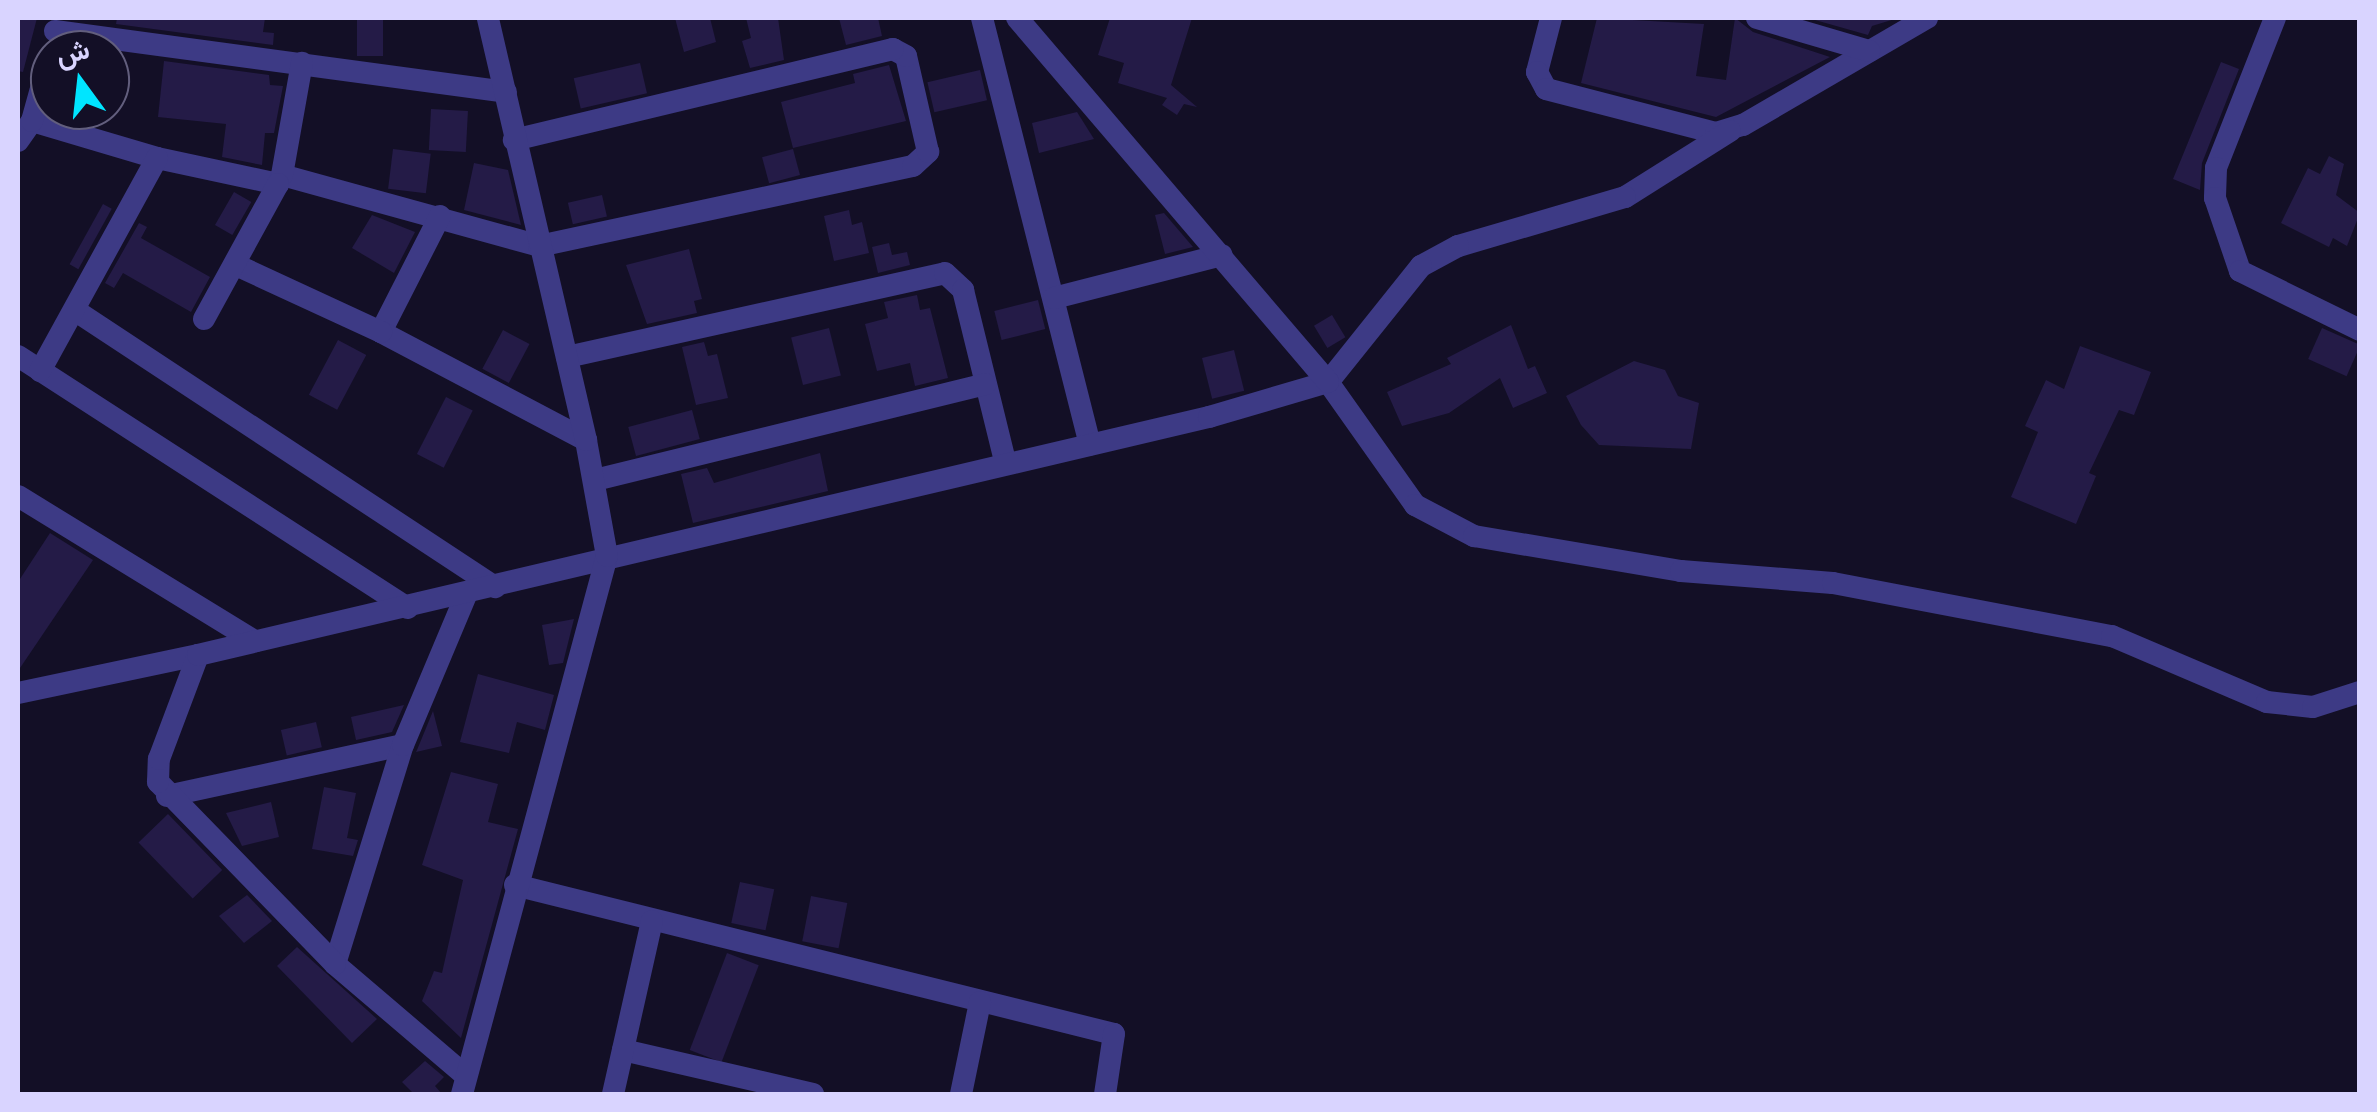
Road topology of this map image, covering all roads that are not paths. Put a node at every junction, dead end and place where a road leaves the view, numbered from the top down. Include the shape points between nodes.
1 (488, 18) edge
2 (982, 18) edge
3 (1017, 18) edge
4 (1551, 18) edge
5 (1757, 18) edge
6 (1927, 18) edge
7 (2275, 18) edge
8 (130, 46) edge
9 (1869, 51) junction
10 (302, 63) junction
11 (506, 92) junction
12 (62, 130) edge
13 (1730, 131) junction
14 (514, 140) junction
15 (157, 158) junction
16 (280, 180) junction
17 (440, 216) junction
18 (539, 246) junction
19 (1222, 255) junction
20 (236, 265) junction
21 (1054, 298) junction
22 (76, 311) junction
23 (204, 319) dead end
24 (2360, 330) edge
25 (381, 332) junction
26 (18, 356) edge
27 (567, 357) junction
28 (40, 371) junction
29 (1328, 382) junction
30 (985, 384) junction
31 (586, 440) junction
32 (1090, 446) junction
33 (1006, 461) junction
34 (595, 480) junction
35 (18, 496) edge
36 (607, 556) junction
37 (494, 587) junction
38 (466, 595) junction
39 (408, 608) junction
40 (255, 641) junction
41 (198, 655) junction
42 (2360, 692) edge
43 (18, 693) edge
44 (403, 745) junction
45 (167, 796) junction
46 (515, 885) junction
47 (652, 921) junction
48 (335, 964) junction
49 (980, 1002) junction
50 (623, 1050) junction
51 (464, 1085) edge
52 (613, 1094) edge
53 (813, 1094) edge
54 (961, 1094) edge
55 (1105, 1094) edge

1 - 11 street
2 - 21 street
3 - 19 street
4 - 13 street via 1537,72 1546,88 1706,132
5 - 9 street
6 - 9 street
7 - 24 street via 2216,168 2215,198 2240,272
8 - 10 street
9 - 13 street
10 - 11 street
10 - 16 street
11 - 14 street
12 - 15 street
13 - 29 street via 1625,197 1429,259
14 - 18 street
14 - 18 street via 892,49 906,56 918,102 928,152 922,163
15 - 16 street
15 - 22 street
16 - 17 street
16 - 20 street
17 - 18 street
17 - 25 street
18 - 27 street
19 - 21 street
19 - 29 street
20 - 23 street
20 - 25 street
21 - 32 street
22 - 28 street
22 - 37 street
25 - 31 street
26 - 28 street
27 - 30 street via 945,273 962,290
27 - 31 street
28 - 39 street
29 - 32 street
29 - 42 street via 1414,505 1474,536 1682,571 1833,583 2112,636 2267,702 2313,707
30 - 33 street
30 - 34 street
31 - 34 street
32 - 33 street
33 - 36 street
34 - 36 street
35 - 40 street
36 - 37 street
36 - 46 street
37 - 38 street
38 - 39 street
38 - 44 street
39 - 40 street
40 - 41 street
41 - 43 street
41 - 45 street via 156,770
44 - 45 street
44 - 48 street
45 - 48 street
46 - 47 street
46 - 51 street
47 - 49 street
47 - 50 street
48 - 51 street
49 - 54 street
49 - 55 street via 1114,1034
50 - 52 street
50 - 53 street

